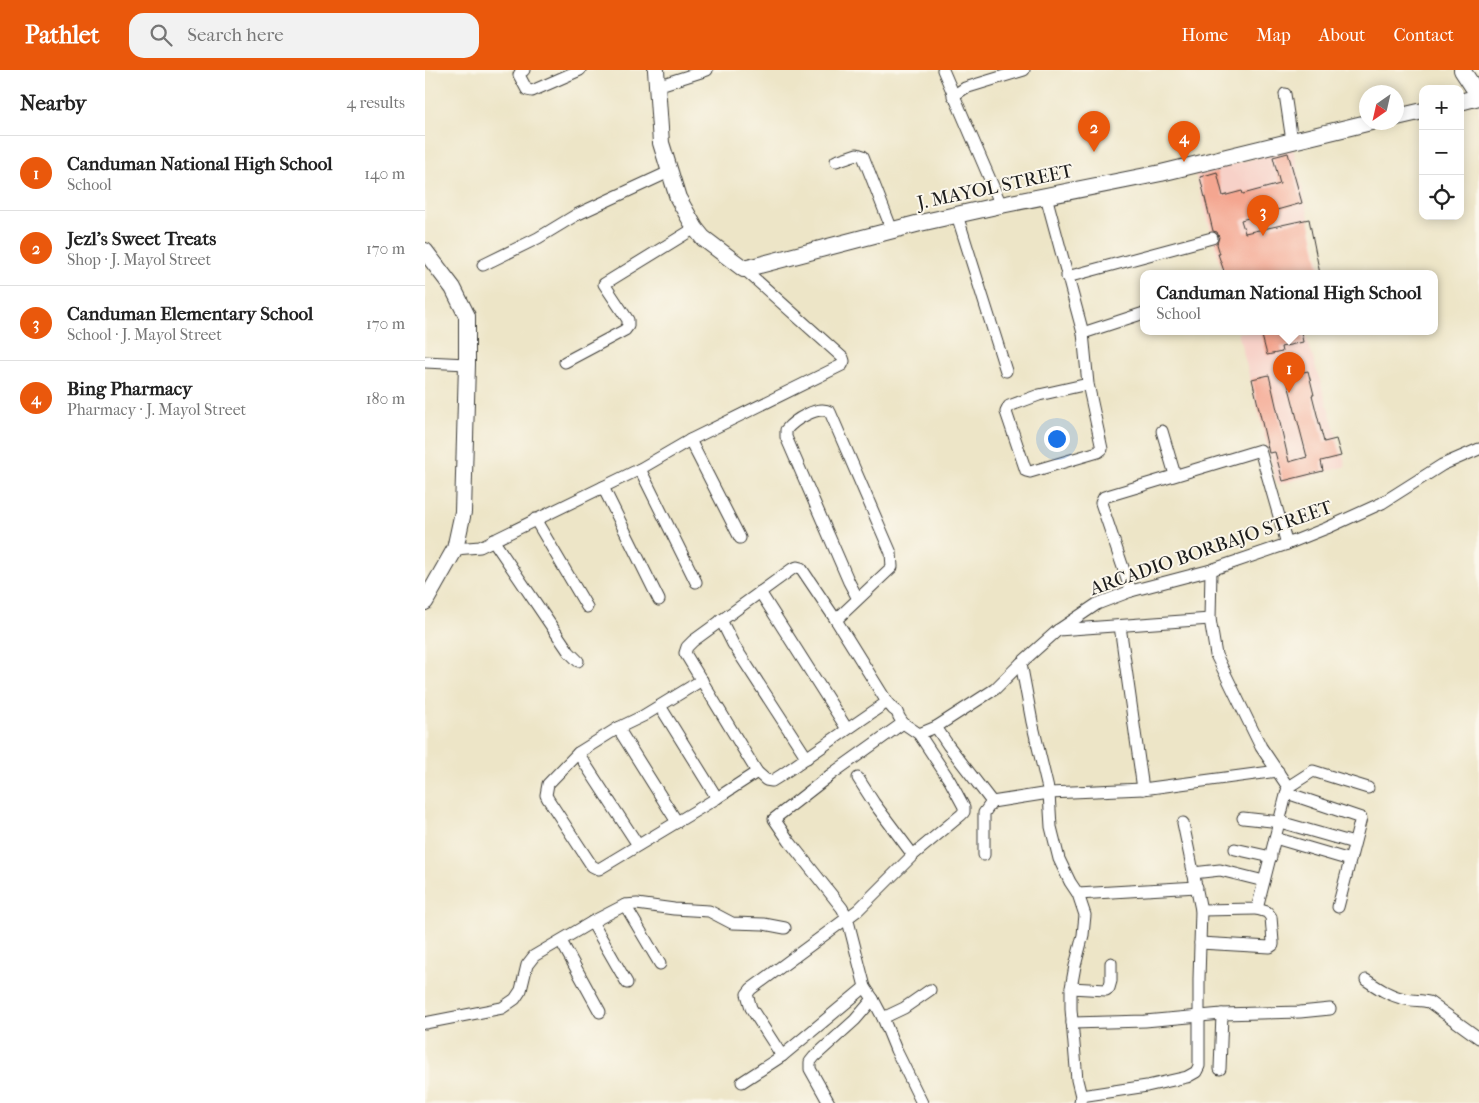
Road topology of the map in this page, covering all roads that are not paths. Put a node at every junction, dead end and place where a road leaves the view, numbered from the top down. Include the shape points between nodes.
1 (524, 70) edge
2 (580, 70) edge
3 (707, 70) edge
4 (943, 70) edge
5 (1024, 70) edge
6 (1462, 70) edge
7 (657, 78) edge
8 (1285, 94) dead end
9 (953, 96) junction
10 (1479, 97) edge
11 (1464, 101) edge
12 (1419, 111) edge
13 (1404, 115) edge
14 (1359, 125) edge
15 (1292, 141) junction
16 (836, 161) dead end
17 (669, 172) junction
18 (1046, 196) junction
19 (1001, 205) junction
20 (957, 215) junction
21 (695, 228) junction
22 (892, 230) junction
23 (1212, 238) dead end
24 (425, 251) edge
25 (483, 265) dead end
26 (744, 269) junction
27 (1067, 277) junction
28 (1140, 314) edge
29 (1083, 333) junction
30 (425, 362) edge
31 (565, 362) dead end
32 (467, 364) junction
33 (1006, 371) dead end
34 (1088, 384) junction
35 (1162, 431) dead end
36 (690, 440) junction
37 (1479, 449) edge
38 (639, 469) junction
39 (1175, 475) junction
40 (603, 487) junction
41 (535, 519) junction
42 (740, 538) dead end
43 (493, 540) junction
44 (1287, 544) junction
45 (455, 549) junction
46 (1211, 570) junction
47 (696, 582) dead end
48 (1131, 591) junction
49 (759, 592) junction
50 (858, 599) junction
51 (659, 600) dead end
52 (425, 602) edge
53 (587, 607) dead end
54 (1210, 619) junction
55 (721, 620) junction
56 (836, 620) junction
57 (1120, 626) junction
58 (1057, 630) junction
59 (578, 661) dead end
60 (1021, 663) junction
61 (701, 680) junction
62 (660, 706) junction
63 (895, 713) junction
64 (936, 727) junction
65 (618, 728) junction
66 (847, 729) junction
67 (919, 734) junction
68 (578, 753) junction
69 (807, 758) junction
70 (757, 772) junction
71 (1278, 772) junction
72 (858, 778) dead end
73 (1368, 788) dead end
74 (1143, 789) junction
75 (1288, 790) junction
76 (1049, 793) junction
77 (717, 798) junction
78 (992, 802) junction
79 (1243, 818) dead end
80 (677, 822) junction
81 (1279, 822) junction
82 (1183, 823) dead end
83 (1275, 838) junction
84 (1355, 843) junction
85 (638, 845) junction
86 (1235, 849) dead end
87 (913, 855) junction
88 (984, 855) dead end
89 (1271, 857) junction
90 (1350, 860) junction
91 (1193, 873) junction
92 (1264, 881) junction
93 (1197, 887) junction
94 (1078, 894) junction
95 (625, 904) junction
96 (1339, 907) dead end
97 (1257, 909) junction
98 (1201, 910) junction
99 (847, 917) junction
100 (592, 922) junction
101 (785, 928) dead end
102 (561, 941) junction
103 (1200, 943) junction
104 (1111, 963) dead end
105 (660, 964) dead end
106 (1365, 980) dead end
107 (627, 982) dead end
108 (865, 987) junction
109 (1071, 988) junction
110 (930, 990) dead end
111 (873, 999) junction
112 (1330, 1009) dead end
113 (600, 1012) dead end
114 (1223, 1014) junction
115 (1199, 1017) junction
116 (883, 1018) junction
117 (425, 1023) edge
118 (1072, 1023) junction
119 (1479, 1038) edge
120 (783, 1056) junction
121 (1220, 1069) dead end
122 (742, 1082) dead end
123 (1081, 1100) edge
124 (829, 1103) edge
125 (922, 1103) edge

1 - 2 street via 519,75 531,92
3 - 7 street
4 - 9 street
5 - 9 street via 965,88
6 - 10 street
7 - 17 street via 661,143
8 - 15 street
9 - 19 street
10 - 11 street
12 - 13 street
14 - 15 street, J. MAYOL STREET
15 - 18 street, J. MAYOL STREET via 1161,173
16 - 22 street via 857,154 863,156
17 - 21 street via 678,198
17 - 25 street via 576,215
18 - 19 street, J. MAYOL STREET
18 - 27 street
19 - 20 street, J. MAYOL STREET
20 - 22 street, J. MAYOL STREET
20 - 33 street
21 - 26 street via 711,245
21 - 31 street via 604,284 628,320 628,326
22 - 26 street, J. MAYOL STREET
23 - 27 street
24 - 32 street via 453,288 467,316
26 - 36 street via 844,361
27 - 29 street
28 - 29 street
29 - 34 street
30 - 32 street
32 - 45 street via 463,512
34 - 34 street via 1102,449 1027,471 1006,412 1009,406 1039,395
35 - 39 street
36 - 38 street
36 - 42 street
37 - 44 street, ARCADIO BORBAJO STREET via 1443,465 1382,503
38 - 40 street
38 - 47 street
39 - 44 street via 1260,450
39 - 48 street via 1102,499
40 - 41 street
40 - 51 street
41 - 43 street
41 - 53 street
43 - 45 street via 480,547
43 - 59 street
44 - 46 street, ARCADIO BORBAJO STREET
45 - 52 street
46 - 48 street, ARCADIO BORBAJO STREET
46 - 54 street
48 - 58 street, ARCADIO BORBAJO STREET via 1097,604
49 - 55 street
49 - 56 street via 792,569 801,568
49 - 66 street
50 - 50 street via 786,437 786,430 791,424 816,410 830,412 891,553 892,568
50 - 56 street
54 - 57 street
54 - 71 street via 1216,655 1261,747
55 - 61 street via 693,641 685,652
55 - 69 street via 733,644
56 - 63 street
57 - 58 street
57 - 74 street
58 - 60 street, ARCADIO BORBAJO STREET
60 - 64 street, ARCADIO BORBAJO STREET via 995,689
60 - 76 street via 1031,722
61 - 62 street
61 - 70 street
62 - 65 street
62 - 77 street
63 - 66 street
63 - 67 street
63 - 99 street via 833,773 774,819
64 - 67 street, ARCADIO BORBAJO STREET
64 - 78 street
65 - 68 street
65 - 80 street
66 - 69 street
67 - 87 street via 950,781 964,812
68 - 85 street
68 - 85 street via 548,784 546,795 578,845 592,866 599,869
69 - 70 street via 772,781
70 - 77 street
71 - 74 street
71 - 75 street
72 - 87 street
73 - 75 street via 1313,771
74 - 76 street
75 - 81 street
75 - 84 street via 1361,818
76 - 78 street
76 - 94 street via 1051,827 1059,859
77 - 80 street
78 - 88 street via 984,813
79 - 81 street
80 - 85 street
81 - 83 street
81 - 84 street
82 - 91 street
83 - 89 street
83 - 90 street
84 - 90 street
86 - 89 street
87 - 99 street
89 - 92 street
90 - 96 street
91 - 92 street via 1220,870
91 - 93 street
92 - 97 street
93 - 94 street
93 - 98 street
94 - 109 street via 1085,915
95 - 100 street
95 - 101 street via 709,911 732,923
95 - 105 street
97 - 98 street
97 - 103 street via 1271,917 1273,945 1270,947
98 - 103 street
99 - 108 street
99 - 120 street via 747,994 751,1008
100 - 102 street
100 - 107 street
102 - 113 street
102 - 117 street via 534,956 527,965 521,990 502,1008
103 - 115 street
104 - 109 street via 1111,986 1106,990
106 - 119 street via 1394,996 1429,1002
108 - 111 street
108 - 120 street
109 - 118 street
110 - 116 street
111 - 116 street
111 - 124 street via 810,1062 810,1069
112 - 114 street
114 - 115 street
114 - 121 street
115 - 118 street
115 - 123 street via 1199,1066 1196,1072
116 - 125 street
118 - 123 street
120 - 122 street

